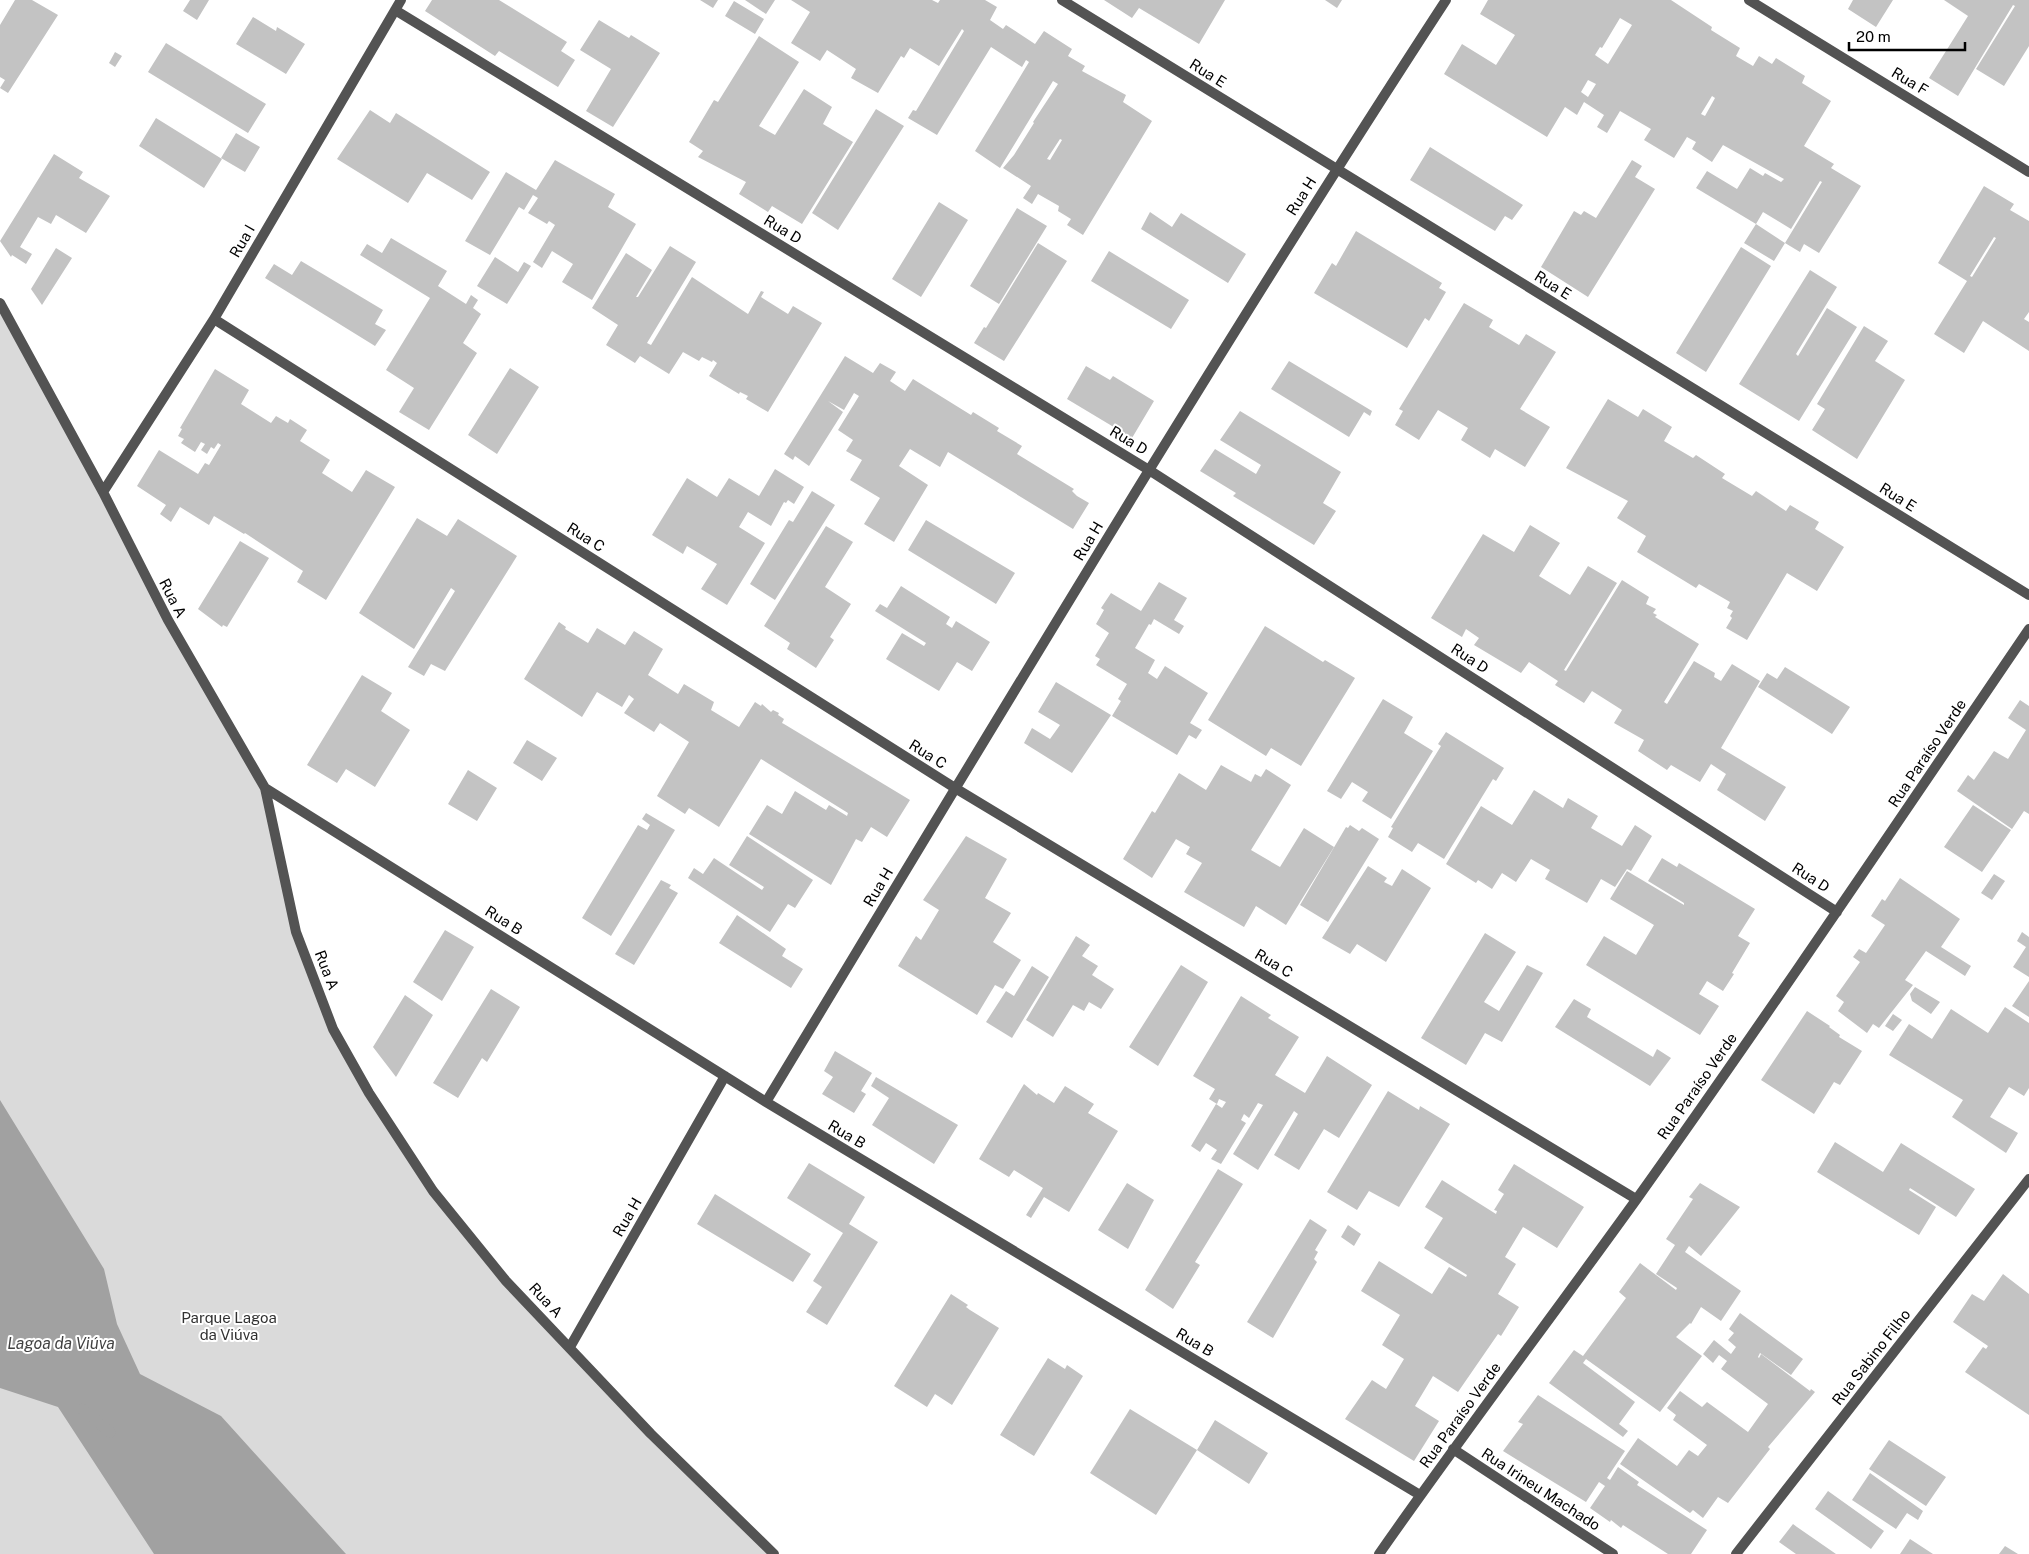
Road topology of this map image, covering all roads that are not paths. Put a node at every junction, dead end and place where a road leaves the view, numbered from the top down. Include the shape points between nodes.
1 (401, 0) edge
2 (1062, 0) edge
3 (1446, 0) edge
4 (1749, 0) edge
5 (394, 10) junction
6 (1336, 170) junction
7 (2029, 172) edge
8 (0, 303) edge
9 (214, 319) junction
10 (1149, 470) junction
11 (102, 492) junction
12 (2029, 595) edge
13 (2029, 630) edge
14 (265, 788) junction
15 (955, 788) junction
16 (1837, 912) junction
17 (724, 1076) junction
18 (766, 1102) junction
19 (2029, 1179) edge
20 (1636, 1199) junction
21 (570, 1347) junction
22 (1453, 1449) junction
23 (1420, 1495) junction
24 (774, 1554) edge
25 (1379, 1554) edge
26 (1613, 1554) edge
27 (1736, 1554) edge

1 - 5 street, Rua I
2 - 6 street, Rua E
3 - 6 street, Rua H
4 - 7 street, Rua F
5 - 9 street, Rua I
5 - 10 street, Rua D
6 - 10 street, Rua H
6 - 12 street, Rua E
8 - 11 street, Rua A
9 - 11 street, Rua I
9 - 15 street, Rua C
10 - 15 street, Rua H
10 - 16 street, Rua D
11 - 14 street, Rua A via 168,620
13 - 16 street, Rua Paraíso Verde
14 - 17 street, Rua B
14 - 21 street, Rua A via 296,932 333,1029 369,1093 432,1191 506,1281
15 - 18 street, Rua H
15 - 20 street, Rua C
16 - 20 street, Rua Paraíso Verde
17 - 18 street, Rua B
17 - 21 street, Rua H
18 - 23 street, Rua B
19 - 27 street, Rua Sabino Filho
20 - 22 street, Rua Paraíso Verde
21 - 24 street, Rua A via 651,1434
22 - 23 street, Rua Paraíso Verde
22 - 26 street, Rua Irineu Machado
23 - 25 street, Rua Paraíso Verde

